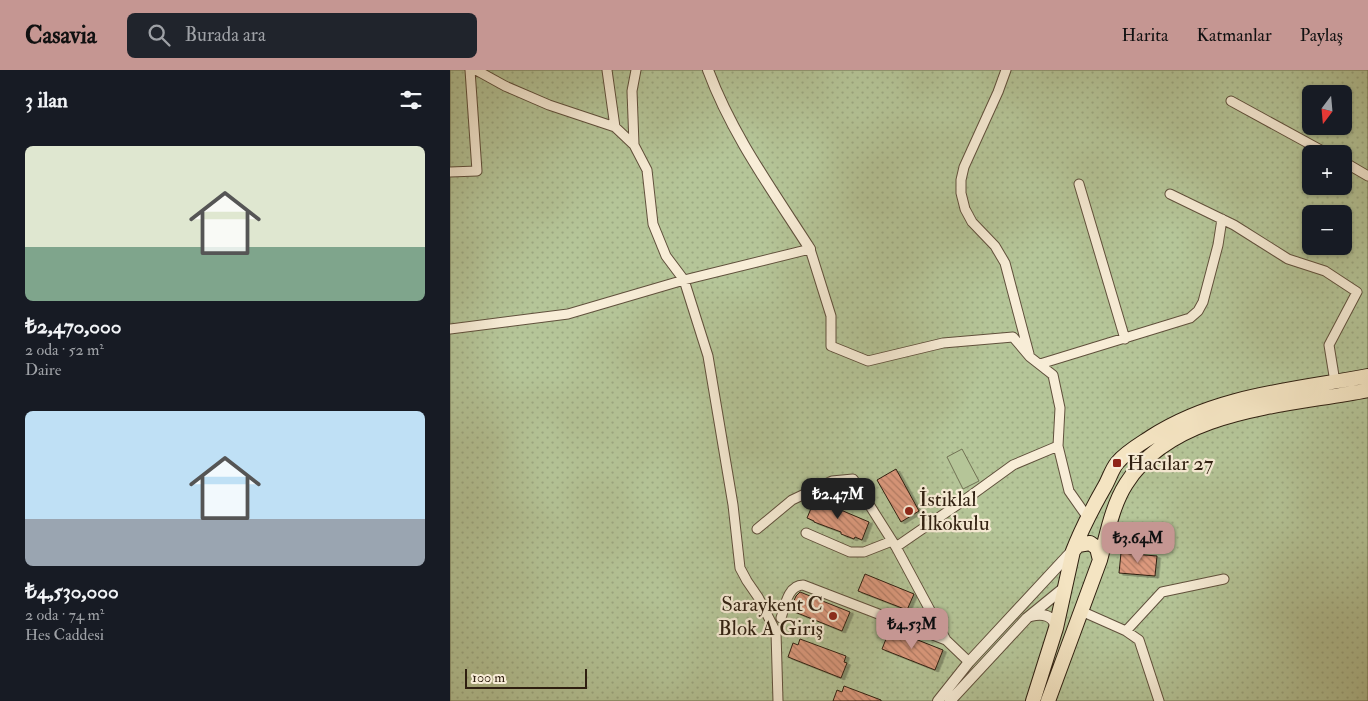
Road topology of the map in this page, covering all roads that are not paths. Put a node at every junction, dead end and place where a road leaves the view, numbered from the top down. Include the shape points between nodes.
1 (470, 70) edge
2 (476, 70) edge
3 (608, 70) edge
4 (636, 70) edge
5 (708, 70) edge
6 (1006, 70) edge
7 (1231, 101) dead end
8 (615, 127) junction
9 (634, 144) junction
10 (1312, 145) edge
11 (1352, 167) edge
12 (450, 172) edge
13 (1368, 176) edge
14 (1079, 184) dead end
15 (1170, 194) dead end
16 (1222, 219) junction
17 (810, 249) junction
18 (684, 280) junction
19 (450, 329) edge
20 (1126, 339) junction
21 (1030, 357) junction
22 (1040, 364) junction
23 (1368, 376) edge
24 (1335, 382) junction
25 (1368, 390) edge
26 (1058, 446) junction
27 (1088, 518) junction
28 (757, 529) dead end
29 (806, 532) dead end
30 (894, 544) junction
31 (1072, 553) junction
32 (1099, 562) junction
33 (1224, 578) dead end
34 (1065, 587) junction
35 (1089, 589) junction
36 (1081, 612) junction
37 (781, 618) dead end
38 (1027, 618) junction
39 (1056, 628) junction
40 (1126, 631) junction
41 (946, 640) junction
42 (970, 662) junction
43 (778, 701) edge
44 (938, 701) edge
45 (950, 701) edge
46 (1033, 701) edge
47 (1048, 701) edge
48 (1159, 701) edge

1 - 12 street via 477,172
2 - 8 street via 549,105
3 - 8 street
4 - 9 street via 632,91
5 - 17 street via 718,99 744,146
6 - 21 street via 964,167 961,193 972,222 995,246 1005,263
7 - 10 street
8 - 9 street
9 - 18 street via 647,170 653,224 666,256
11 - 13 street
14 - 20 street
15 - 16 street
16 - 20 street via 1203,302 1198,311 1190,318
16 - 24 street via 1288,259 1325,271 1357,292 1329,345
17 - 18 street
17 - 21 street via 831,316 831,346 868,362 943,343 1013,338
18 - 19 street via 568,314
18 - 43 street via 708,356 731,488 740,568 776,632
20 - 22 street
21 - 22 street
22 - 26 street via 1053,375 1060,408
23 - 24 main road
24 - 27 main road via 1224,403 1162,430 1117,463
25 - 32 main road via 1253,410 1209,423 1164,444 1142,462 1125,485
26 - 27 street via 1069,491
26 - 30 street via 1013,464 973,494
27 - 31 main road
28 - 30 street via 792,500 832,481 853,479
29 - 30 street via 857,553
30 - 41 street
31 - 32 main road via 1078,545 1090,544 1097,548
31 - 34 main road
31 - 42 street
32 - 35 main road
33 - 40 street via 1162,592
34 - 35 main road
34 - 38 street
34 - 39 main road
35 - 36 main road
36 - 40 street
36 - 47 main road
37 - 41 street via 791,591 803,585
38 - 39 street via 1047,616 1054,620
38 - 45 street
39 - 46 main road
40 - 48 street via 1139,640
41 - 42 street
42 - 44 street

